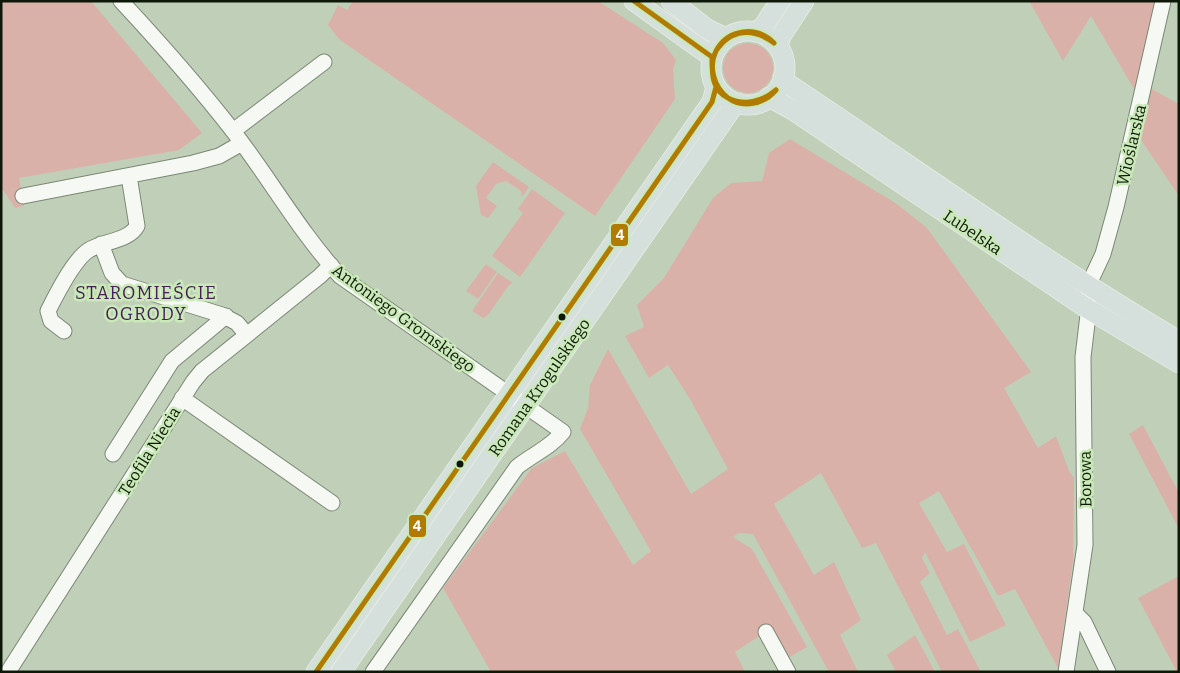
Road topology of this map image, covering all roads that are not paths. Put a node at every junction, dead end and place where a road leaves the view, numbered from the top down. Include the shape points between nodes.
1 (121, 1) edge
2 (634, 1) edge
3 (671, 1) edge
4 (780, 1) edge
5 (804, 1) edge
6 (1163, 1) edge
7 (756, 32) junction
8 (726, 38) junction
9 (778, 46) junction
10 (712, 57) junction
11 (324, 62) dead end
12 (783, 77) junction
13 (716, 87) junction
14 (769, 98) junction
15 (739, 103) junction
16 (238, 137) junction
17 (129, 176) junction
18 (23, 196) dead end
19 (101, 244) junction
20 (331, 265) junction
21 (1088, 286) junction
22 (1088, 309) junction
23 (226, 316) junction
24 (64, 331) dead end
25 (248, 335) junction
26 (1179, 341) edge
27 (1179, 363) edge
28 (509, 393) junction
29 (182, 398) junction
30 (527, 405) junction
31 (113, 454) dead end
32 (332, 503) dead end
33 (1075, 613) junction
34 (766, 632) dead end
35 (376, 670) edge
36 (8, 672) edge
37 (316, 672) edge
38 (341, 672) edge
39 (788, 672) edge
40 (1066, 672) edge
41 (1108, 672) edge

1 - 16 street, Antoniego Gromskiego via 176,61
2 - 10 main road
3 - 8 main road via 708,29
4 - 7 main road
5 - 9 main road
6 - 21 street, Wioślarska via 1116,208 1103,254
7 - 8 main road via 742,31
7 - 9 main road
8 - 10 main road
9 - 12 main road via 783,58
10 - 13 main road via 711,70
11 - 16 street
12 - 14 main road
12 - 21 main road, Lubelska via 788,84
13 - 15 main road
13 - 28 main road, Romana Krogulskiego via 712,102
14 - 15 main road via 756,104
14 - 22 main road, Lubelska via 793,110
15 - 30 main road, Romana Krogulskiego via 728,113
16 - 17 street via 230,151 193,163
16 - 20 street, Antoniego Gromskiego
17 - 18 street
17 - 19 street via 137,226 127,235
19 - 23 street via 112,273 122,284
19 - 24 street via 80,258 48,311 51,322
20 - 25 street, Teofila Niecia
20 - 28 street, Antoniego Gromskiego via 347,281
21 - 22 street, Borowa
21 - 26 main road, Lubelska
22 - 27 main road, Lubelska
22 - 33 street, Borowa via 1083,357 1085,545
23 - 25 street
23 - 31 street via 172,361
25 - 29 street, Teofila Niecia via 202,371
28 - 30 street, Antoniego Gromskiego
28 - 37 main road, Romana Krogulskiego
29 - 32 street
29 - 36 street, Teofila Niecia
30 - 35 street, Antoniego Gromskiego via 563,432 547,449 517,467
30 - 38 main road, Romana Krogulskiego
33 - 40 street, Borowa
33 - 41 street via 1084,622
34 - 39 street

